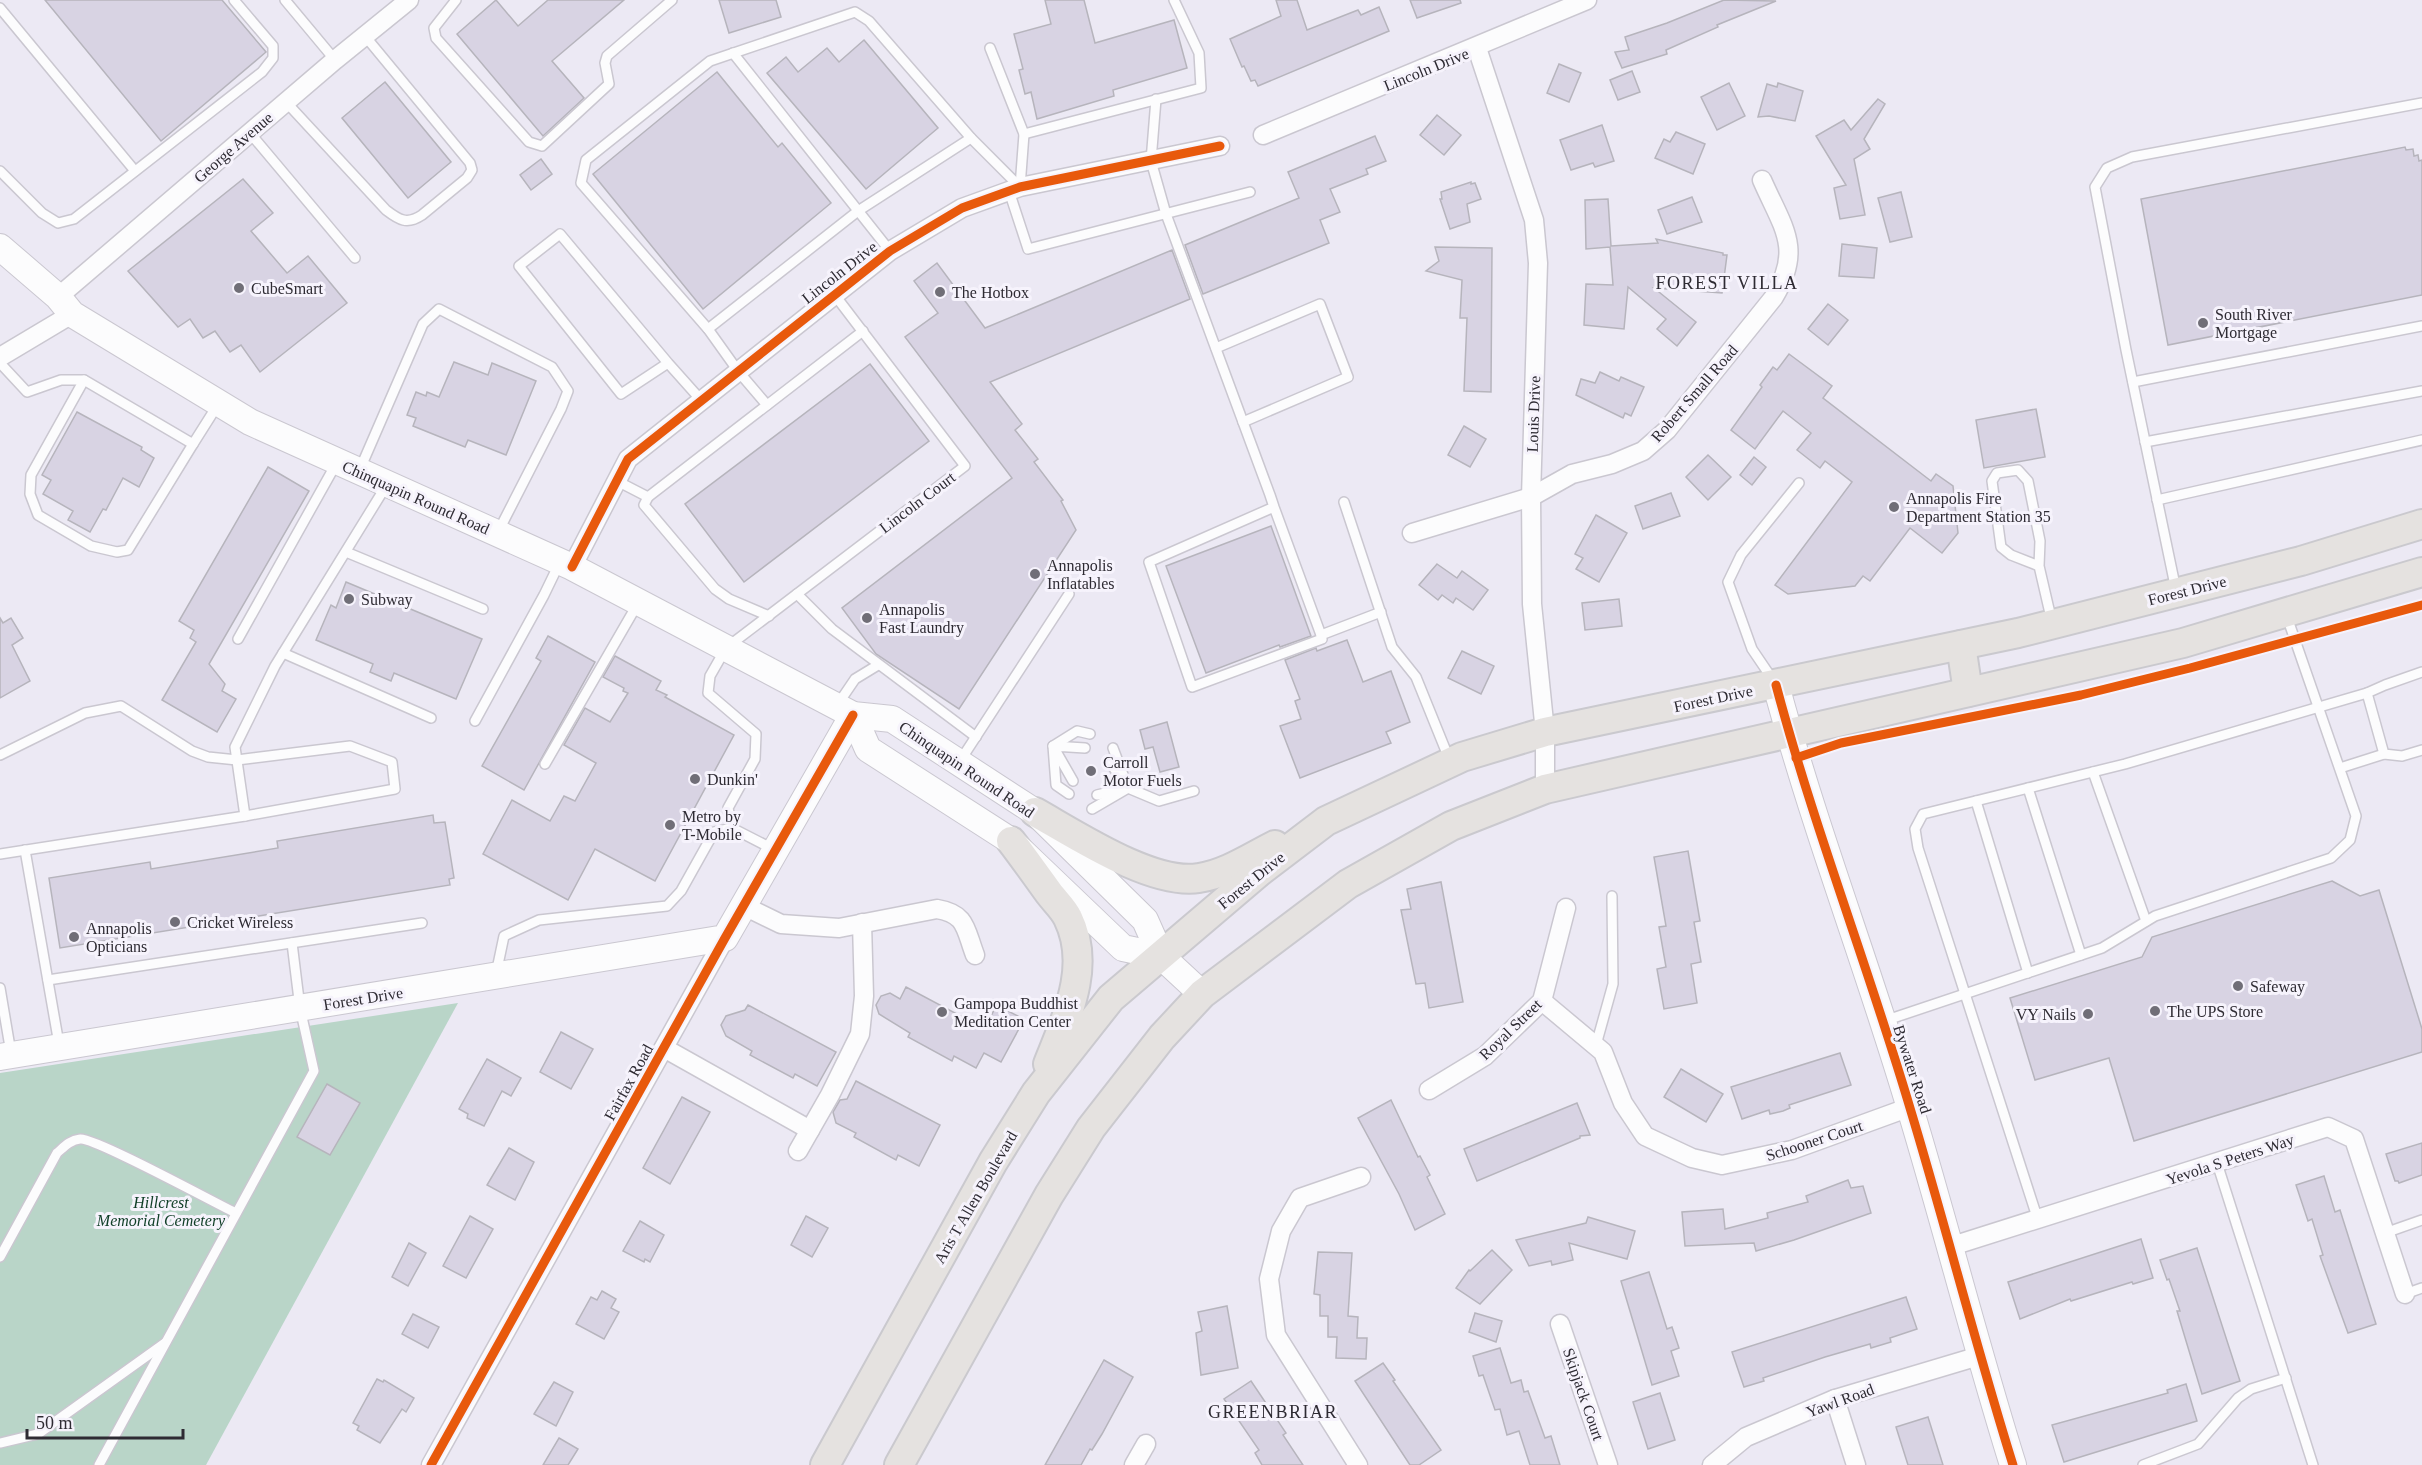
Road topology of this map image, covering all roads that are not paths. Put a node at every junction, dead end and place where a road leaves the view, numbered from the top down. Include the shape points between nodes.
1 (234, 0) edge
2 (285, 0) edge
3 (409, 0) edge
4 (456, 0) edge
5 (672, 0) edge
6 (1174, 0) edge
7 (1587, 0) edge
8 (0, 8) edge
9 (365, 36) junction
10 (990, 48) dead end
11 (1477, 48) junction
12 (733, 53) junction
13 (335, 60) junction
14 (1156, 99) junction
15 (286, 102) junction
16 (2422, 103) edge
17 (250, 133) junction
18 (1024, 134) junction
19 (1263, 135) dead end
20 (971, 138) junction
21 (1220, 146) dead end
22 (1151, 161) junction
23 (0, 171) edge
24 (135, 171) junction
25 (1762, 180) dead end
26 (1014, 189) junction
27 (1250, 192) dead end
28 (858, 211) junction
29 (1166, 214) junction
30 (0, 248) edge
31 (890, 251) junction
32 (355, 258) dead end
33 (834, 294) junction
34 (65, 305) junction
35 (2422, 327) edge
36 (708, 329) junction
37 (863, 331) junction
38 (1216, 348) junction
39 (0, 357) edge
40 (0, 363) edge
41 (668, 363) junction
42 (738, 371) junction
43 (84, 380) junction
44 (2133, 382) junction
45 (2422, 391) edge
46 (701, 400) junction
47 (219, 404) junction
48 (767, 405) junction
49 (1243, 422) junction
50 (2422, 440) edge
51 (2145, 442) junction
52 (193, 444) junction
53 (348, 467) junction
54 (617, 481) junction
55 (1799, 483) dead end
56 (388, 484) junction
57 (648, 497) junction
58 (1531, 497) junction
59 (2157, 500) junction
60 (1344, 502) dead end
61 (1274, 507) junction
62 (2422, 524) edge
63 (497, 533) junction
64 (1412, 533) dead end
65 (346, 552) junction
66 (566, 564) junction
67 (2039, 566) junction
68 (2422, 572) edge
69 (2176, 593) junction
70 (797, 594) junction
71 (1069, 594) dead end
72 (639, 602) junction
73 (483, 609) dead end
74 (1381, 612) junction
75 (2286, 613) junction
76 (769, 616) junction
77 (2052, 624) junction
78 (1321, 635) junction
79 (238, 639) dead end
80 (1961, 645) junction
81 (726, 648) junction
82 (283, 653) junction
83 (878, 665) junction
84 (2422, 672) edge
85 (1776, 685) junction
86 (1968, 692) junction
87 (2367, 693) junction
88 (2319, 708) junction
89 (845, 711) junction
90 (431, 718) dead end
91 (475, 721) dead end
92 (1545, 732) junction
93 (1089, 734) dead end
94 (1789, 734) junction
95 (976, 737) junction
96 (1053, 746) junction
97 (1085, 748) dead end
98 (1113, 748) dead end
99 (2422, 750) edge
100 (2384, 754) junction
101 (0, 755) edge
102 (237, 760) junction
103 (1108, 761) dead end
104 (959, 763) junction
105 (1450, 763) junction
106 (545, 764) dead end
107 (2340, 768) junction
108 (2093, 772) junction
109 (1073, 782) dead end
110 (1128, 788) junction
111 (2028, 788) junction
112 (1545, 789) junction
113 (1194, 791) dead end
114 (1069, 794) dead end
115 (1097, 795) dead end
116 (1976, 801) junction
117 (1092, 809) dead end
118 (1035, 812) junction
119 (245, 816) junction
120 (1326, 820) junction
121 (732, 828) junction
122 (1011, 841) junction
123 (25, 850) junction
124 (776, 850) junction
125 (0, 854) edge
126 (1612, 896) dead end
127 (744, 906) junction
128 (1566, 908) dead end
129 (2146, 921) junction
130 (422, 923) dead end
131 (862, 924) junction
132 (725, 939) junction
133 (292, 943) junction
134 (975, 955) dead end
135 (2081, 955) junction
136 (1161, 956) junction
137 (2028, 972) junction
138 (495, 976) junction
139 (48, 980) junction
140 (0, 988) edge
141 (1202, 994) junction
142 (1964, 994) junction
143 (1542, 1001) junction
144 (300, 1008) junction
145 (1882, 1022) junction
146 (1596, 1045) junction
147 (60, 1047) junction
148 (664, 1048) junction
149 (6, 1056) edge
150 (1429, 1090) dead end
151 (1036, 1093) junction
152 (1910, 1107) junction
153 (810, 1130) junction
154 (798, 1151) dead end
155 (2217, 1163) junction
156 (1361, 1177) dead end
157 (236, 1213) junction
158 (2038, 1220) junction
159 (2422, 1220) edge
160 (2385, 1233) junction
161 (1949, 1247) junction
162 (0, 1257) edge
163 (2413, 1291) edge
164 (1560, 1324) dead end
165 (166, 1342) junction
166 (1979, 1356) junction
167 (2286, 1378) junction
168 (1835, 1399) junction
169 (0, 1443) edge
170 (1146, 1444) dead end
171 (99, 1465) edge
172 (431, 1465) edge
173 (825, 1465) edge
174 (899, 1465) edge
175 (1134, 1465) edge
176 (1358, 1465) edge
177 (1608, 1465) edge
178 (1712, 1465) edge
179 (1856, 1465) edge
180 (2013, 1465) edge
181 (2143, 1465) edge
182 (2313, 1465) edge

1 - 24 lane via 273,46 273,58 262,72
2 - 13 lane
3 - 9 street, George Avenue
4 - 5 lane via 434,28 436,39 529,142 542,146 609,84 604,63 607,56
6 - 14 lane via 1199,53 1201,88
7 - 11 street, Lincoln Drive
8 - 24 lane
9 - 13 street, George Avenue
9 - 15 lane via 470,163 472,170 467,178 422,215 403,221 386,210
10 - 18 lane
11 - 19 street, Lincoln Drive
11 - 58 street, Louis Drive via 1534,220 1538,263
12 - 20 lane via 855,12 869,21
12 - 28 lane
12 - 36 lane via 710,61 586,160 581,183
13 - 15 street, George Avenue
14 - 18 lane
14 - 22 lane
15 - 17 street, George Avenue
16 - 44 lane via 2132,157 2107,168 2096,187
17 - 32 lane
17 - 34 street, George Avenue
18 - 26 lane
20 - 26 lane
20 - 28 lane
21 - 22 street, Lincoln Drive
22 - 26 street, Lincoln Drive
22 - 29 lane
23 - 24 lane via 42,213 58,223 74,219
25 - 58 street, Robert Small Road via 1789,243 1785,278 1774,297 1667,430 1642,451 1572,474
26 - 29 lane via 1028,249
26 - 31 street, Lincoln Drive via 962,208
27 - 29 lane
28 - 31 lane
28 - 36 lane
29 - 38 lane
30 - 34 street, Chinquapin Round Road
31 - 33 street, Lincoln Drive
33 - 37 lane, Lincoln Court
33 - 42 street, Lincoln Drive
34 - 39 street, George Avenue
34 - 47 street, Chinquapin Round Road
35 - 44 lane
36 - 42 lane
37 - 48 lane
37 - 70 lane, Lincoln Court via 965,466
38 - 49 lane
38 - 49 lane via 1320,304 1348,377
40 - 43 lane via 27,392 61,380
41 - 41 lane via 621,394 519,266 560,234
41 - 46 lane
42 - 46 street, Lincoln Drive
42 - 48 lane
43 - 52 lane
43 - 52 lane via 31,475 30,494 38,515 91,546 117,552 128,550
44 - 51 lane
45 - 51 lane
46 - 54 street, Lincoln Drive via 628,459
47 - 52 lane
47 - 53 street, Chinquapin Round Road
48 - 57 lane
49 - 61 lane
50 - 59 lane
51 - 59 lane
53 - 56 street, Chinquapin Round Road
53 - 63 lane via 423,324 439,309 552,367 567,391
53 - 79 lane
54 - 57 lane
54 - 66 street, Lincoln Drive
55 - 85 lane via 1741,555 1728,582 1752,649
56 - 63 street, Chinquapin Round Road
56 - 65 lane
57 - 76 lane via 644,505 715,589
58 - 64 street, Robert Small Road
58 - 92 street, Louis Drive via 1532,604
59 - 69 lane
60 - 74 lane
61 - 78 lane
61 - 78 lane via 1149,562 1192,687 1322,639
62 - 69 main road, Forest Drive
63 - 66 street, Chinquapin Round Road
65 - 73 lane
65 - 82 lane
66 - 72 street, Chinquapin Round Road
66 - 91 lane via 544,595
67 - 67 lane via 2040,542 2028,481 2018,470 1997,473 1992,481 2001,547
67 - 77 lane
68 - 75 main road
69 - 77 main road, Forest Drive
70 - 76 lane, Lincoln Court
70 - 83 lane via 832,629
71 - 95 lane
72 - 81 street, Chinquapin Round Road
72 - 106 lane
74 - 78 lane
74 - 105 lane via 1392,647 1416,677
75 - 86 main road via 2183,643
75 - 88 lane
76 - 81 lane, Lincoln Court
77 - 80 main road, Forest Drive
80 - 85 main road, Forest Drive
80 - 86 main road
81 - 89 street, Chinquapin Round Road
81 - 121 lane via 710,676 708,693 756,734 755,759 728,808
82 - 90 lane
82 - 102 lane via 235,747
83 - 89 lane via 855,679
83 - 95 lane
84 - 87 lane
85 - 92 main road, Forest Drive
85 - 94 street, Bywater Road
86 - 94 main road
87 - 88 lane
87 - 100 lane
88 - 107 lane
88 - 108 lane
89 - 104 street, Chinquapin Round Road via 892,719
89 - 122 street via 868,748
89 - 124 street, Fairfax Road
92 - 105 main road, Forest Drive
92 - 112 street, Louis Drive
93 - 96 lane via 1077,731
94 - 112 main road
94 - 145 street, Bywater Road
95 - 104 lane
96 - 97 lane
96 - 109 lane
96 - 114 lane via 1056,785
98 - 110 lane
99 - 100 lane via 2402,756
100 - 107 lane
101 - 102 lane via 85,713 121,706 192,752
102 - 119 lane
102 - 119 lane via 350,746 392,762 395,789
103 - 110 lane
104 - 118 street, Chinquapin Round Road
105 - 120 main road, Forest Drive
107 - 129 lane via 2356,816 2350,840 2331,858
108 - 111 lane
108 - 129 lane
110 - 113 lane via 1159,801
110 - 115 lane
110 - 117 lane
111 - 116 lane
111 - 135 lane
112 - 141 main road via 1451,826 1348,884
116 - 137 lane
116 - 142 lane via 1923,814 1915,829
118 - 120 main road via 1142,870 1172,879 1199,878 1221,871
118 - 136 street, Chinquapin Round Road via 1145,920
119 - 123 lane
120 - 136 main road, Forest Drive
121 - 124 lane
121 - 138 lane via 714,832 681,891 667,906 539,920 504,936
122 - 136 street via 1123,948
122 - 151 main road via 1068,917 1076,940 1074,993
123 - 125 lane
123 - 139 lane
124 - 127 street, Fairfax Road
126 - 146 lane via 1613,984
127 - 131 street via 781,924 839,928
127 - 132 street, Fairfax Road
128 - 143 street, Royal Street
129 - 135 lane via 2102,948
130 - 133 lane
131 - 134 street via 937,909 952,911 962,920
131 - 153 street via 864,996 860,1034
132 - 138 street, Forest Drive
132 - 148 street, Fairfax Road
133 - 139 lane
133 - 144 lane
135 - 137 lane
136 - 141 street, Chinquapin Round Road
136 - 151 main road, Aris T Allen Boulevard via 1111,998
137 - 142 lane
138 - 144 street, Forest Drive
139 - 147 lane
140 - 149 lane
141 - 174 main road via 1162,1037 1091,1128 1043,1205
142 - 145 lane
142 - 158 lane
143 - 146 street, Schooner Court
143 - 150 street, Royal Street via 1485,1056
144 - 147 street, Forest Drive
144 - 157 lane via 314,1071
145 - 152 street, Bywater Road
146 - 152 street, Schooner Court via 1604,1052 1623,1103 1645,1136 1692,1158 1722,1165 1792,1150
147 - 149 street, Forest Drive
148 - 153 street
148 - 172 street, Fairfax Road
151 - 173 main road, Aris T Allen Boulevard via 993,1162
152 - 161 street, Bywater Road
153 - 154 street
155 - 158 street, Yevola S Peters Way
155 - 160 street, Yevola S Peters Way via 2328,1127 2354,1138
155 - 167 lane
156 - 176 street via 1300,1198 1281,1231 1269,1279 1276,1335
157 - 162 lane via 82,1138 57,1153
157 - 165 lane
158 - 161 street, Yevola S Peters Way
159 - 160 lane
160 - 163 street, Yevola S Peters Way
161 - 166 street, Bywater Road
164 - 177 street, Skipjack Court
165 - 169 lane via 38,1434
165 - 171 lane
166 - 168 street, Yawl Road
166 - 180 street, Bywater Road
167 - 181 lane via 2251,1389 2238,1398 2198,1444
167 - 182 lane
168 - 178 street, Yawl Road via 1746,1437
168 - 179 street
170 - 175 street

